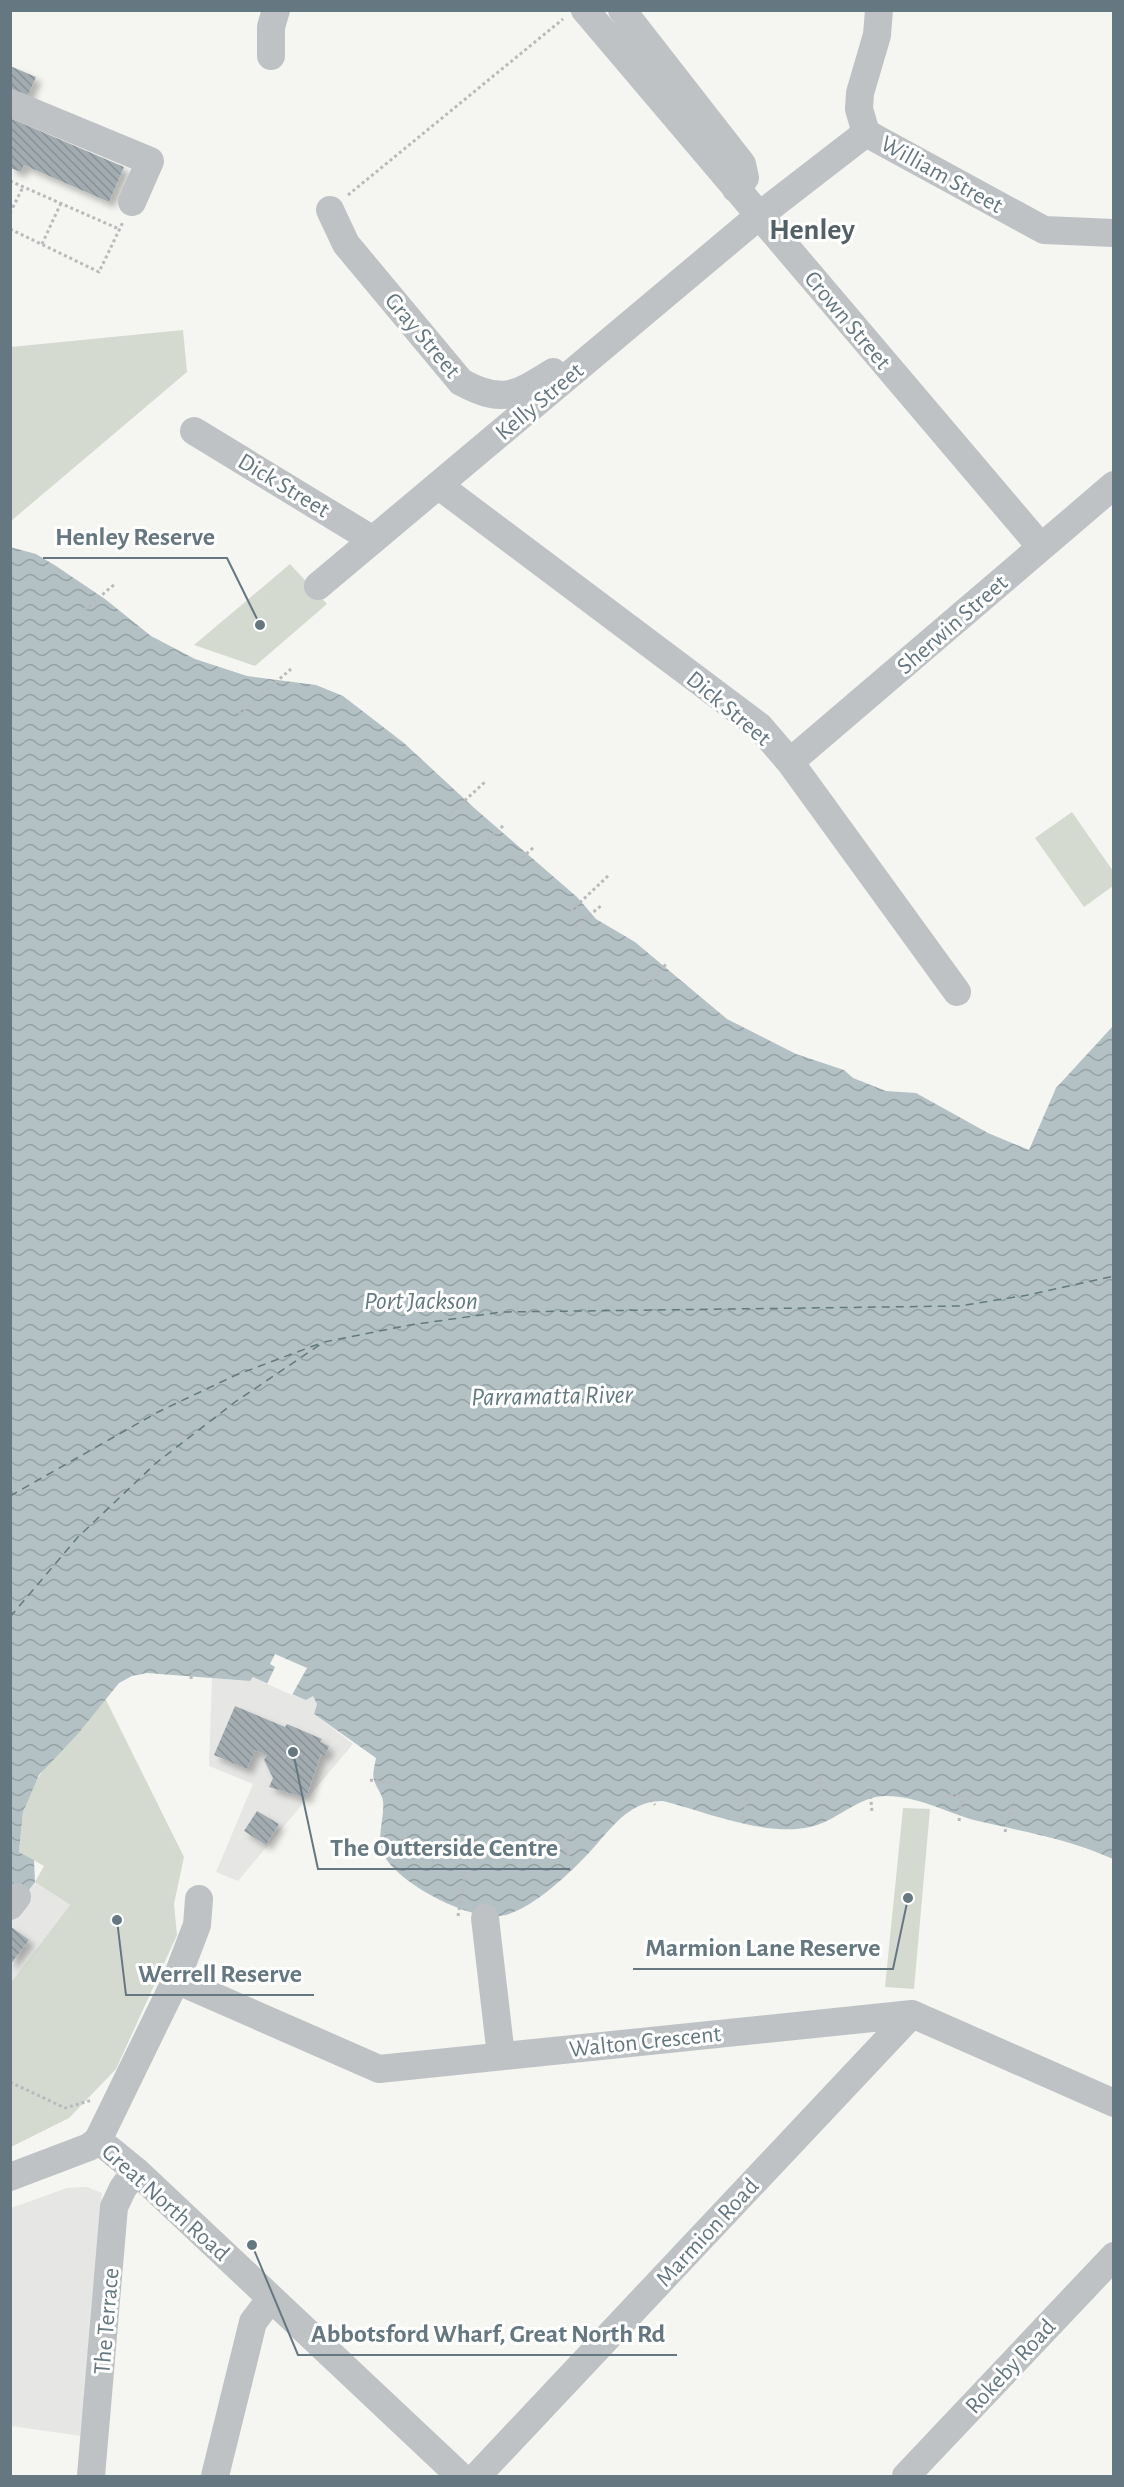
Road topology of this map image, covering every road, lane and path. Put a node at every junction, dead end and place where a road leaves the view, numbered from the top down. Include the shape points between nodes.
1 (276, 10) edge
2 (622, 10) edge
3 (879, 10) edge
4 (575, 14) edge
5 (271, 56) dead end
6 (10, 103) edge
7 (866, 133) junction
8 (10, 181) edge
9 (23, 187) junction
10 (736, 189) junction
11 (132, 202) joint
12 (61, 203) junction
13 (330, 210) joint
14 (10, 213) edge
15 (759, 215) junction
16 (10, 228) edge
17 (119, 229) junction
18 (1113, 232) edge
19 (42, 244) junction
20 (612, 339) junction
21 (194, 430) dead end
22 (438, 485) junction
23 (1113, 485) edge
24 (373, 540) junction
25 (1041, 548) junction
26 (116, 583) dead end
27 (318, 586) dead end
28 (84, 610) dead end
29 (291, 669) dead end
30 (239, 714) dead end
31 (790, 762) junction
32 (486, 781) dead end
33 (447, 817) dead end
34 (504, 825) dead end
35 (483, 844) dead end
36 (534, 847) dead end
37 (513, 866) dead end
38 (609, 875) dead end
39 (602, 905) dead end
40 (571, 911) dead end
41 (574, 927) dead end
42 (667, 963) dead end
43 (648, 985) dead end
44 (957, 992) dead end
45 (192, 1666) dead end
46 (191, 1679) dead end
47 (820, 1776) dead end
48 (370, 1780) dead end
49 (395, 1784) dead end
50 (643, 1790) dead end
51 (870, 1790) dead end
52 (748, 1793) dead end
53 (951, 1795) dead end
54 (962, 1797) junction
55 (974, 1798) dead end
56 (1012, 1803) dead end
57 (654, 1805) dead end
58 (872, 1812) dead end
59 (742, 1819) dead end
60 (823, 1819) dead end
61 (959, 1821) dead end
62 (583, 1828) dead end
63 (1005, 1832) dead end
64 (561, 1843) junction
65 (539, 1857) dead end
66 (573, 1862) dead end
67 (466, 1870) dead end
68 (199, 1899) dead end
69 (471, 1917) joint
70 (176, 1980) junction
71 (912, 2014) junction
72 (501, 2056) junction
73 (10, 2082) edge
74 (93, 2099) dead end
75 (1113, 2103) edge
76 (98, 2140) junction
77 (136, 2171) junction
78 (10, 2177) edge
79 (1113, 2256) edge
80 (271, 2298) junction
81 (91, 2476) edge
82 (215, 2476) edge
83 (460, 2476) edge
84 (477, 2476) edge
85 (906, 2476) edge

1 - 5 street via 271,27
2 - 10 street via 742,164 745,178
3 - 7 street via 877,35 860,93 859,109
4 - 10 street, Crown Street
4 - 13 path
6 - 11 street via 150,161
7 - 15 street, William Street
7 - 18 street, William Street via 1044,230
8 - 9 path
9 - 12 path
9 - 14 path
10 - 15 street, Crown Street
11 - 17 path
12 - 17 path
12 - 19 path
13 - 20 street, Gray Street via 346,244 461,382 482,393 502,397 530,387
15 - 20 street, Kelly Street
15 - 25 street, Crown Street
16 - 19 path
17 - 19 path via 99,272
20 - 22 street, Kelly Street
21 - 24 street, Dick Street
22 - 24 street, Kelly Street
22 - 31 street, Dick Street via 759,726
23 - 25 street, Sherwin Street
24 - 27 street, Kelly Street
25 - 31 street, Sherwin Street
26 - 28 path
29 - 30 path
31 - 44 street, Dick Street
32 - 33 path
34 - 35 path
36 - 37 path
38 - 40 path
39 - 41 path
42 - 43 path
45 - 46 path
47 - 60 path
48 - 49 path
50 - 57 path
51 - 58 path
52 - 59 path
53 - 54 path
54 - 55 path
54 - 61 path
56 - 63 path
62 - 64 path
64 - 65 path
64 - 66 path
67 - 69 path
68 - 70 street via 196,1925
69 - 72 street
70 - 72 street, Walton Crescent via 379,2068
70 - 76 street
71 - 72 street, Walton Crescent
71 - 75 street, Walton Crescent
71 - 84 street, Marmion Road
73 - 74 path via 65,2108
76 - 77 street, Great North Road
76 - 78 street, Great North Road
77 - 80 street, Great North Road
77 - 81 street, The Terrace via 114,2207
79 - 85 street, Rokeby Road
80 - 82 street via 253,2322
80 - 83 street, Great North Road

